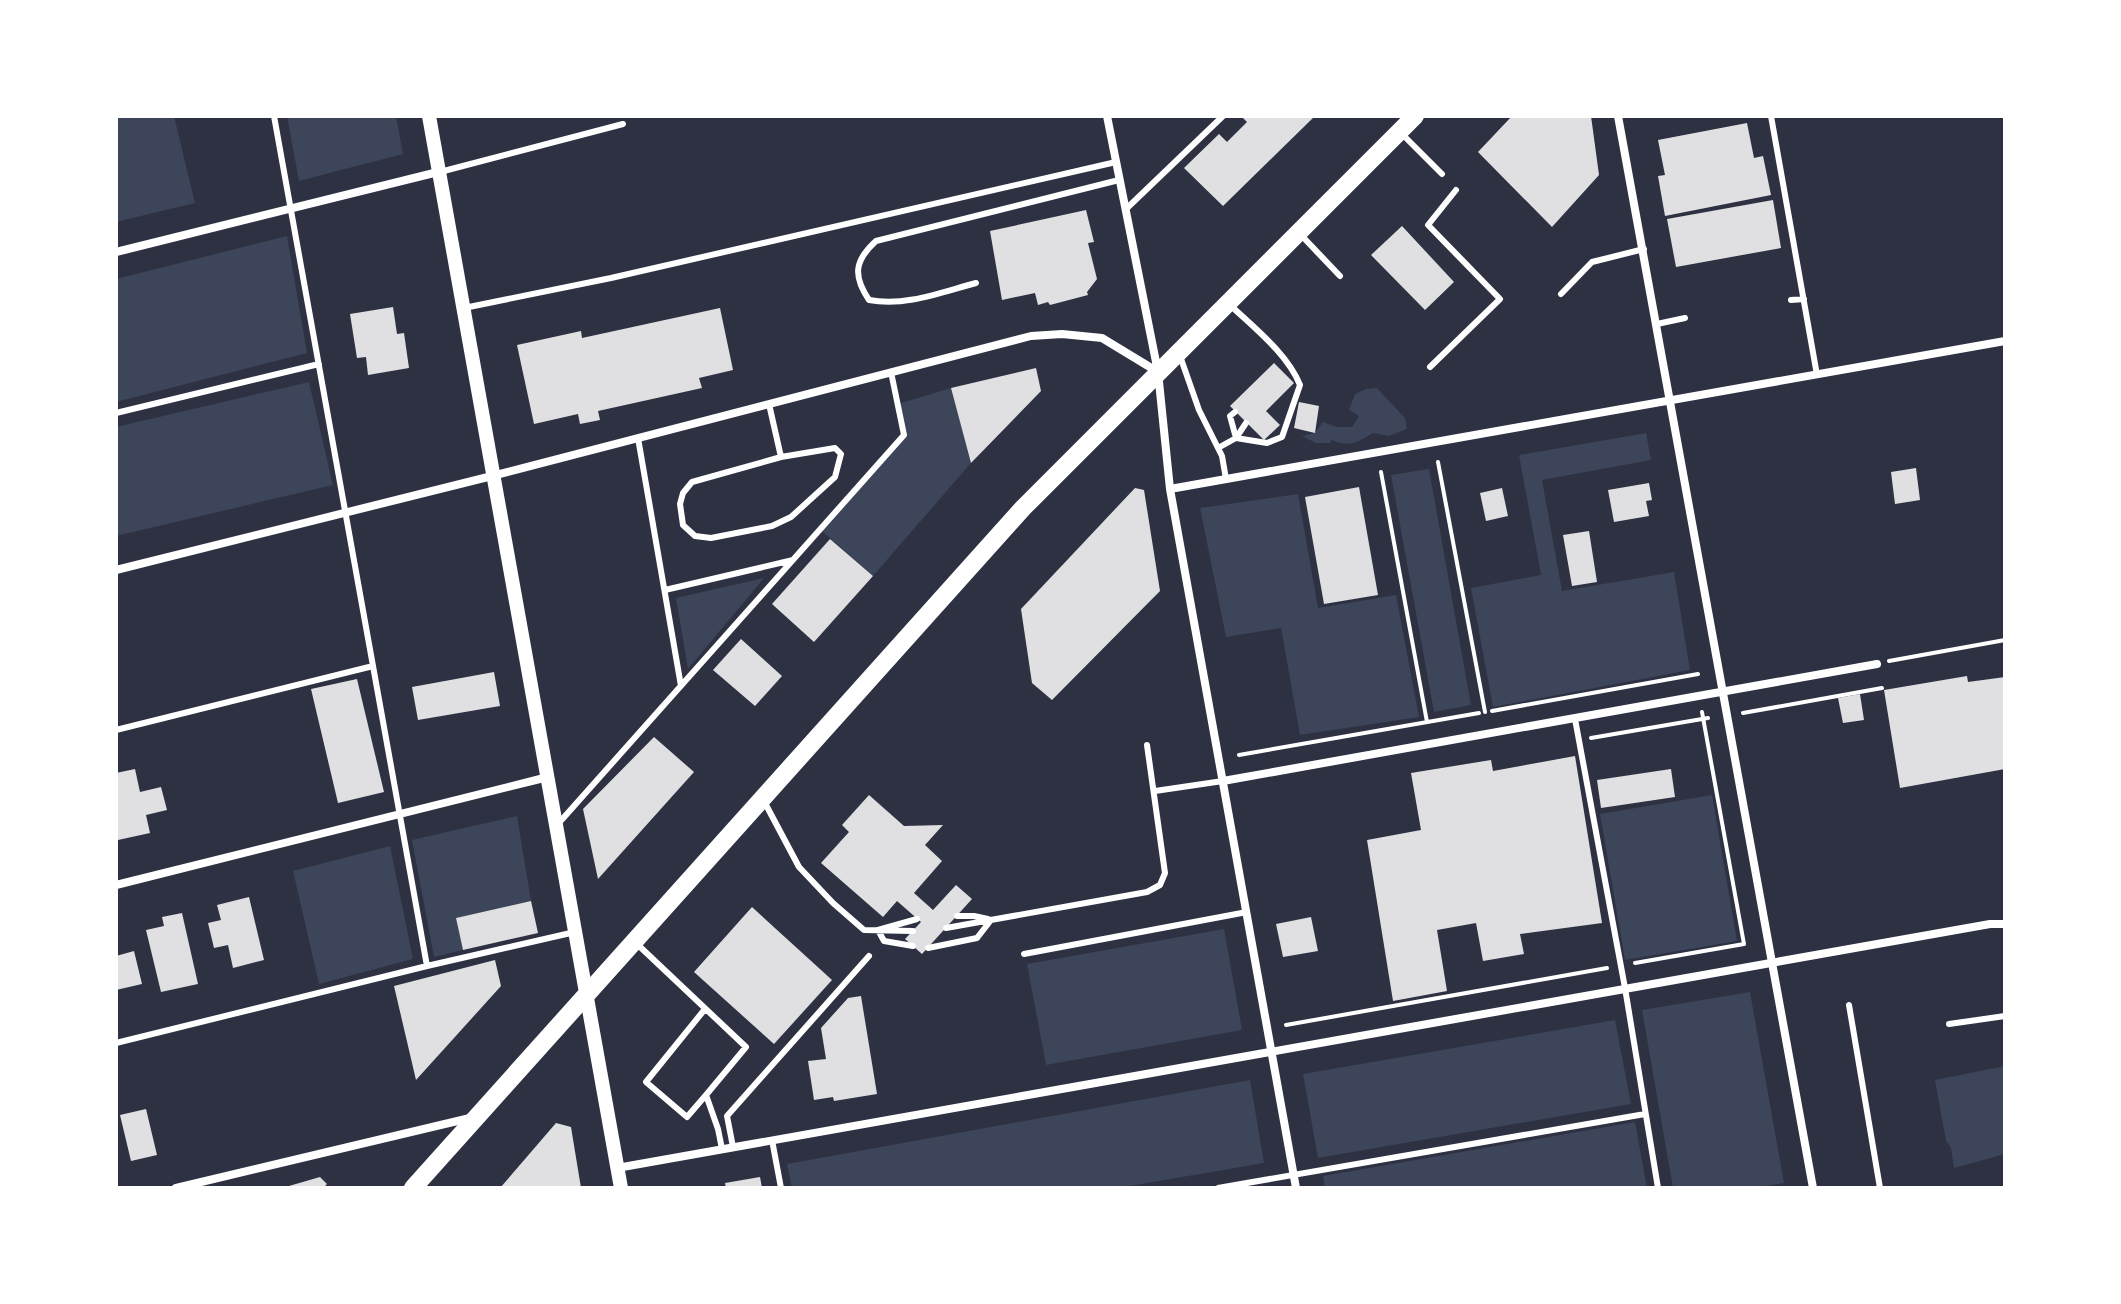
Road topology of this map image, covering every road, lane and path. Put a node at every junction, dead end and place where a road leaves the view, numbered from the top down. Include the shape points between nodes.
1 (274, 116) edge
2 (429, 116) edge
3 (1107, 116) edge
4 (1223, 116) edge
5 (1415, 116) edge
6 (1618, 116) edge
7 (1771, 116) edge
8 (623, 124) dead end
9 (1399, 132) junction
10 (1116, 162) junction
11 (438, 172) junction
12 (1442, 174) dead end
13 (1119, 180) junction
14 (1456, 190) dead end
15 (291, 208) junction
16 (1125, 210) junction
17 (1298, 233) junction
18 (1644, 249) junction
19 (116, 252) edge
20 (1340, 276) dead end
21 (976, 283) dead end
22 (1561, 294) dead end
23 (1804, 299) junction
24 (1791, 300) dead end
25 (1227, 302) junction
26 (463, 309) junction
27 (1685, 318) dead end
28 (1657, 324) junction
29 (2005, 341) edge
30 (1178, 352) junction
31 (1283, 360) junction
32 (319, 364) junction
33 (1278, 367) dead end
34 (1430, 367) dead end
35 (891, 372) junction
36 (1158, 372) junction
37 (1817, 375) junction
38 (1672, 401) junction
39 (769, 404) junction
40 (1235, 412) dead end
41 (116, 413) edge
42 (1246, 423) dead end
43 (638, 438) junction
44 (1236, 438) junction
45 (1218, 448) junction
46 (781, 457) junction
47 (1438, 462) dead end
48 (1381, 472) dead end
49 (492, 476) junction
50 (1226, 479) junction
51 (1170, 489) junction
52 (345, 513) junction
53 (793, 560) junction
54 (116, 570) edge
55 (665, 590) junction
56 (2005, 640) edge
57 (1877, 664) joint
58 (373, 666) junction
59 (1695, 676) dead end
60 (681, 686) junction
61 (1882, 688) dead end
62 (1724, 692) junction
63 (1492, 711) dead end
64 (1702, 712) dead end
65 (1743, 713) dead end
66 (1706, 718) junction
67 (1575, 719) junction
68 (1427, 722) junction
69 (116, 730) edge
70 (1578, 740) junction
71 (1147, 745) dead end
72 (1239, 755) dead end
73 (548, 777) junction
74 (1223, 781) junction
75 (1155, 791) junction
76 (762, 799) junction
77 (399, 814) junction
78 (557, 826) junction
79 (116, 885) edge
80 (1247, 912) junction
81 (957, 916) dead end
82 (917, 919) dead end
83 (991, 920) junction
84 (2005, 924) edge
85 (946, 928) dead end
86 (878, 930) junction
87 (913, 931) dead end
88 (576, 932) junction
89 (634, 941) junction
90 (913, 946) dead end
91 (928, 948) dead end
92 (1024, 954) dead end
93 (869, 956) dead end
94 (1772, 962) junction
95 (427, 966) junction
96 (1621, 966) junction
97 (1625, 988) junction
98 (586, 994) junction
99 (1849, 1005) dead end
100 (705, 1009) junction
101 (2005, 1016) edge
102 (1949, 1024) dead end
103 (1286, 1025) dead end
104 (116, 1043) edge
105 (1272, 1051) junction
106 (706, 1095) junction
107 (1645, 1114) junction
108 (478, 1116) junction
109 (772, 1140) junction
110 (733, 1147) junction
111 (722, 1149) junction
112 (617, 1168) junction
113 (1294, 1175) junction
114 (179, 1188) edge
115 (413, 1188) edge
116 (621, 1188) edge
117 (781, 1188) edge
118 (1218, 1188) edge
119 (1296, 1188) edge
120 (1658, 1188) edge
121 (1813, 1188) edge
122 (1880, 1188) edge

1 - 15 lane
2 - 11 street
3 - 10 street
4 - 16 lane
5 - 9 main road
6 - 18 street
7 - 23 lane
8 - 11 lane
9 - 12 lane
9 - 17 main road
10 - 13 street
10 - 26 lane
11 - 15 street
11 - 26 street
13 - 16 street
13 - 21 lane via 876,241 863,253 858,268 859,285 869,300 885,303
14 - 34 lane via 1428,225 1500,299
15 - 19 street
15 - 32 lane
16 - 36 street
17 - 20 lane
17 - 25 main road
18 - 22 lane via 1592,262
18 - 28 street
23 - 24 lane
23 - 37 lane
25 - 30 main road
25 - 31 lane
26 - 49 street
27 - 28 lane
28 - 38 street
29 - 37 street
30 - 36 main road
30 - 45 lane
31 - 33 lane
31 - 44 lane via 1300,385 1282,437 1267,443
32 - 41 lane
32 - 52 lane
35 - 36 street via 1031,336 1062,334 1102,338
35 - 39 street
35 - 53 lane via 904,435
36 - 51 street
36 - 76 main road via 1023,508
37 - 38 street
38 - 50 street
38 - 62 street
39 - 43 street
39 - 46 lane
40 - 44 lane via 1230,416
42 - 44 lane
43 - 49 street
43 - 55 lane
44 - 45 lane
45 - 50 lane
46 - 46 lane via 835,448 841,454 835,477 791,517 772,526 711,538 695,536 683,525 680,504 692,482
47 - 68 path via 1482,713
48 - 68 path
49 - 52 street
49 - 73 street
50 - 51 street
51 - 74 street
52 - 54 street
52 - 58 lane
53 - 55 lane
53 - 60 lane
55 - 60 lane
56 - 57 path
57 - 62 street
58 - 69 lane
58 - 77 lane
59 - 63 path
60 - 78 lane
61 - 65 path
62 - 67 street
62 - 94 street
64 - 66 path
66 - 70 path
66 - 96 path via 1744,944
67 - 70 lane
67 - 74 street
68 - 72 path
70 - 96 lane
71 - 75 lane
73 - 77 street
73 - 78 street
74 - 75 lane
74 - 80 street
75 - 83 lane via 1165,873 1160,885 1147,892
76 - 86 lane via 799,867 864,930
76 - 89 main road
77 - 79 street
77 - 95 lane
78 - 88 street
80 - 92 lane
80 - 105 street
81 - 83 lane
82 - 86 lane
83 - 85 lane
83 - 91 lane via 977,938
84 - 94 street
86 - 87 lane
86 - 90 lane via 884,941
88 - 95 lane
88 - 98 street
89 - 98 main road
89 - 100 lane
93 - 110 lane via 727,1116
94 - 97 street
94 - 121 street
95 - 104 lane
96 - 97 lane
96 - 103 path
97 - 105 street
97 - 107 lane
98 - 108 main road
98 - 112 street
99 - 122 lane
100 - 106 lane via 746,1047
100 - 106 lane via 646,1082 687,1117
101 - 102 lane
105 - 109 street
105 - 113 street
106 - 111 lane
107 - 113 lane
107 - 120 lane
108 - 114 street
108 - 115 main road
109 - 110 street
109 - 117 lane
110 - 111 street
111 - 112 street
112 - 116 street
113 - 118 lane
113 - 119 street

